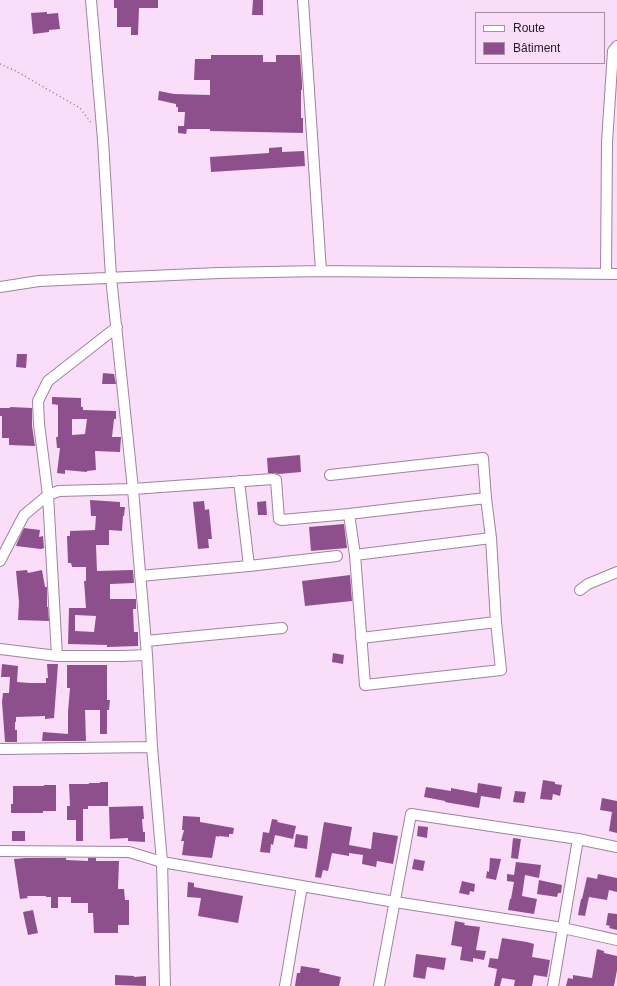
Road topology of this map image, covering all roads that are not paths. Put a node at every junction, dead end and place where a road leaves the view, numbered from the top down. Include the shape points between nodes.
1 (91, 0) edge
2 (303, 0) edge
3 (617, 46) edge
4 (612, 143) edge
5 (322, 271) junction
6 (606, 274) junction
7 (617, 274) edge
8 (112, 277) junction
9 (0, 287) edge
10 (117, 327) junction
11 (330, 475) dead end
12 (239, 481) junction
13 (133, 489) junction
14 (48, 495) junction
15 (486, 498) junction
16 (349, 514) junction
17 (491, 538) junction
18 (355, 555) junction
19 (337, 556) dead end
20 (0, 561) edge
21 (249, 566) junction
22 (617, 572) edge
23 (140, 576) junction
24 (580, 590) dead end
25 (496, 622) junction
26 (282, 628) dead end
27 (361, 638) junction
28 (146, 641) junction
29 (0, 649) edge
30 (147, 655) junction
31 (57, 656) junction
32 (152, 747) junction
33 (0, 749) edge
34 (578, 839) junction
35 (617, 847) edge
36 (0, 851) edge
37 (162, 862) junction
38 (302, 886) junction
39 (395, 902) junction
40 (563, 928) junction
41 (617, 940) edge
42 (166, 986) edge
43 (285, 986) edge
44 (379, 986) edge
45 (553, 986) edge

1 - 8 street
2 - 5 street
3 - 4 street via 613,50
4 - 6 street
5 - 6 street
5 - 8 street
6 - 7 street
8 - 9 street via 39,281
8 - 10 street
10 - 13 street
10 - 14 street via 48,381 38,401
11 - 15 street via 483,458
12 - 13 street
12 - 16 street via 276,480 279,519 282,520
12 - 21 street
13 - 14 street via 59,491
13 - 23 street
14 - 20 street via 24,515
14 - 31 street
15 - 16 street
15 - 17 street
16 - 18 street
17 - 18 street
17 - 25 street
18 - 27 street
19 - 21 street
21 - 23 street
22 - 24 street
23 - 28 street
25 - 27 street
25 - 27 street via 501,670 365,685
26 - 28 street
28 - 30 street
29 - 31 street
30 - 31 street
30 - 32 street
32 - 33 street
32 - 37 street
34 - 35 street
34 - 39 street via 412,814
34 - 40 street
36 - 37 street via 129,852
37 - 38 street
37 - 42 street
38 - 39 street
38 - 43 street
39 - 40 street
39 - 44 street
40 - 41 street
40 - 45 street

